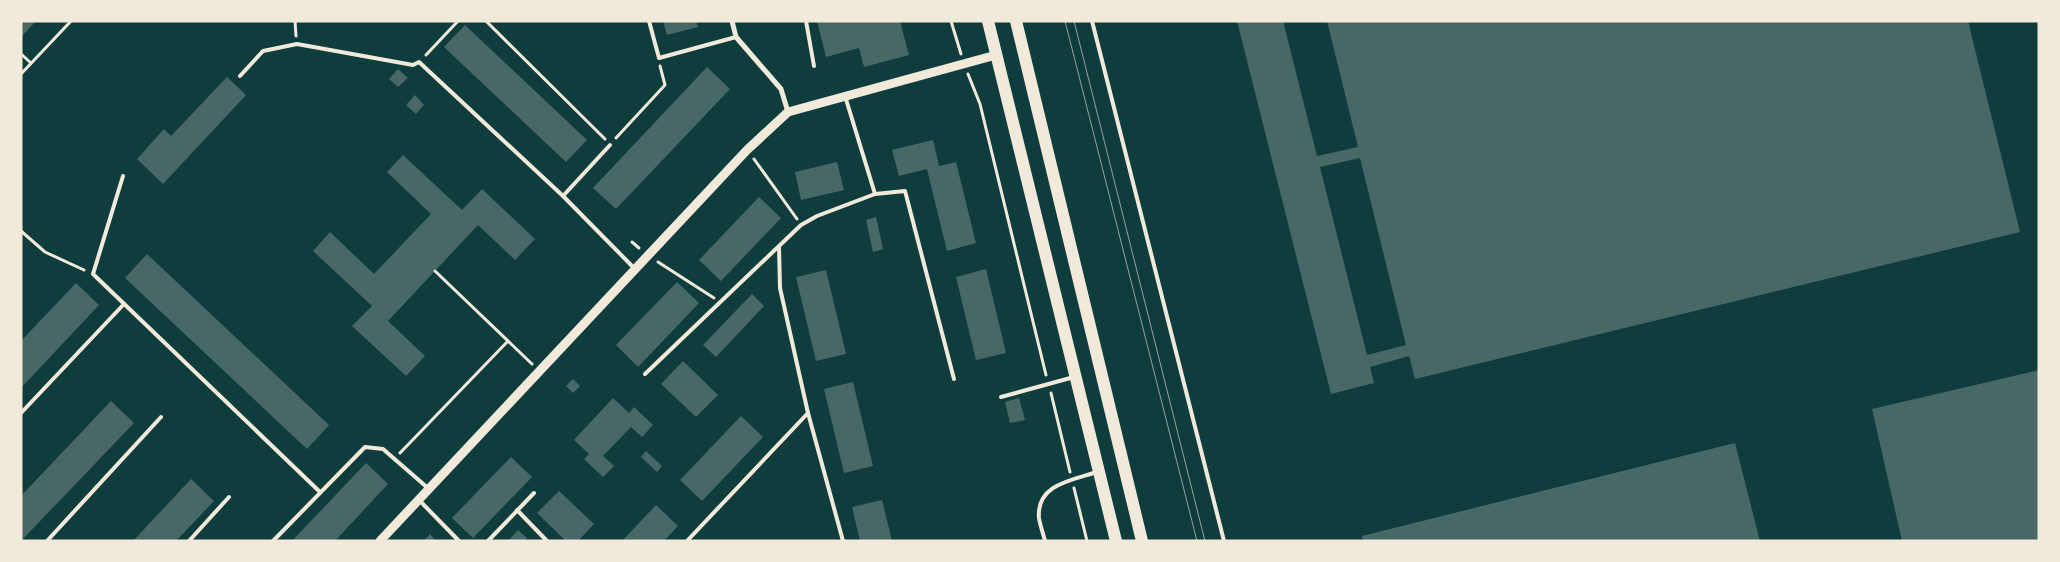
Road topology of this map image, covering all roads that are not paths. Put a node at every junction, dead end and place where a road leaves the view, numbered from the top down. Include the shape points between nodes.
1 (649, 21) edge
2 (732, 21) edge
3 (806, 21) edge
4 (988, 21) edge
5 (1016, 21) edge
6 (1092, 21) edge
7 (736, 37) junction
8 (996, 55) junction
9 (814, 66) dead end
10 (240, 76) dead end
11 (845, 96) junction
12 (788, 112) junction
13 (610, 145) road end
14 (123, 176) dead end
15 (876, 194) junction
16 (563, 196) junction
17 (779, 247) junction
18 (636, 269) junction
19 (124, 304) junction
20 (645, 374) dead end
21 (1076, 376) junction
22 (954, 379) dead end
23 (1001, 397) dead end
24 (21, 413) edge
25 (808, 413) junction
26 (161, 417) dead end
27 (1099, 472) junction
28 (429, 489) junction
29 (320, 492) junction
30 (534, 493) dead end
31 (229, 497) dead end
32 (419, 500) junction
33 (518, 510) junction
34 (47, 541) edge
35 (189, 541) edge
36 (273, 541) edge
37 (380, 541) edge
38 (459, 541) edge
39 (488, 541) edge
40 (547, 541) edge
41 (687, 541) edge
42 (843, 541) edge
43 (1045, 541) edge
44 (1116, 541) edge
45 (1142, 541) edge
46 (1224, 541) edge

1 - 7 lane via 659,58
2 - 7 street
3 - 9 lane
4 - 8 main road
5 - 45 main road
6 - 46 lane
7 - 12 street via 781,89
8 - 11 street
8 - 21 main road
10 - 16 lane via 263,52 296,44 413,65 419,62
11 - 12 street
11 - 15 lane
12 - 18 street via 747,150
13 - 16 lane
14 - 19 lane via 93,274
15 - 17 lane via 817,216 801,225
15 - 22 lane via 906,191
16 - 18 lane
17 - 20 lane
17 - 25 lane via 780,288
18 - 28 street
19 - 24 lane
19 - 29 lane
21 - 23 lane
21 - 27 main road
25 - 41 lane
25 - 42 lane
26 - 34 lane
27 - 43 lane via 1054,486 1044,496 1039,517
27 - 44 main road
28 - 29 lane via 383,449 365,447
28 - 32 street
29 - 36 lane
30 - 33 lane
31 - 35 lane
32 - 37 street
32 - 38 lane
33 - 39 lane
33 - 40 lane

